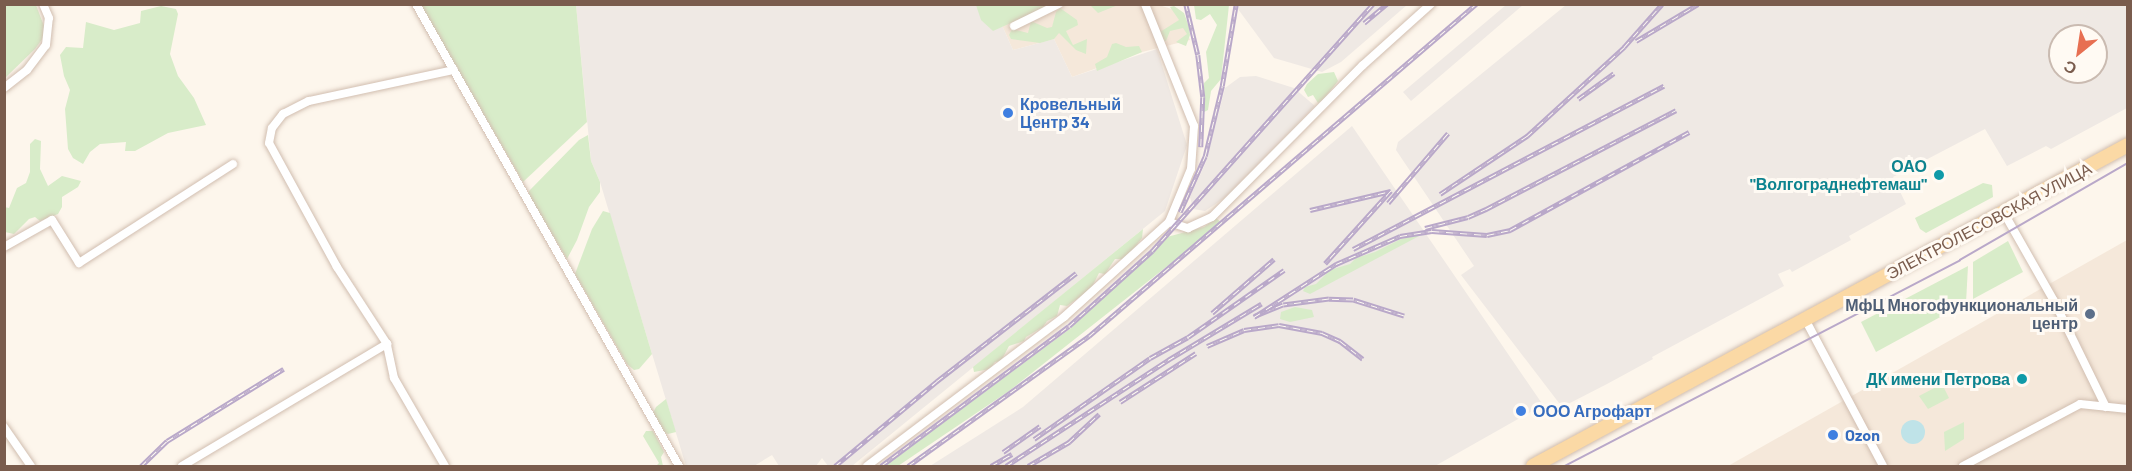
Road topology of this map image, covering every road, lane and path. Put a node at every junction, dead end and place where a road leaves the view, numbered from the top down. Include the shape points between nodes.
1 (43, 4) edge
2 (416, 4) edge
3 (1059, 4) edge
4 (1145, 4) edge
5 (1431, 4) edge
6 (1014, 26) dead end
7 (454, 70) junction
8 (4, 88) edge
9 (2127, 145) edge
10 (233, 164) dead end
11 (2004, 213) junction
12 (1169, 222) junction
13 (4, 248) edge
14 (1805, 319) junction
15 (387, 344) junction
16 (2106, 407) junction
17 (2127, 409) edge
18 (4, 427) edge
19 (31, 466) edge
20 (182, 466) edge
21 (446, 466) edge
22 (678, 466) edge
23 (867, 466) edge
24 (1533, 466) edge
25 (1883, 466) edge
26 (1963, 466) edge

1 - 8 street via 49,18 46,45 27,70
2 - 7 street
3 - 6 street
4 - 12 street via 1194,126 1191,169
5 - 12 street via 1363,65 1212,217 1188,228
7 - 15 street via 309,101 283,114 272,128 269,143 337,267
7 - 22 street
9 - 11 main road, ЭЛЕКТРОЛЕСОВСКАЯ УЛИЦА
10 - 13 street via 79,262 52,220
11 - 14 main road, ЭЛЕКТРОЛЕСОВСКАЯ УЛИЦА
11 - 16 street via 2054,301
12 - 23 street via 1064,317
14 - 24 main road, ЭЛЕКТРОЛЕСОВСКАЯ УЛИЦА
14 - 25 street
15 - 20 street
15 - 21 street via 394,378
16 - 17 street
16 - 26 street via 2080,404
18 - 19 street

